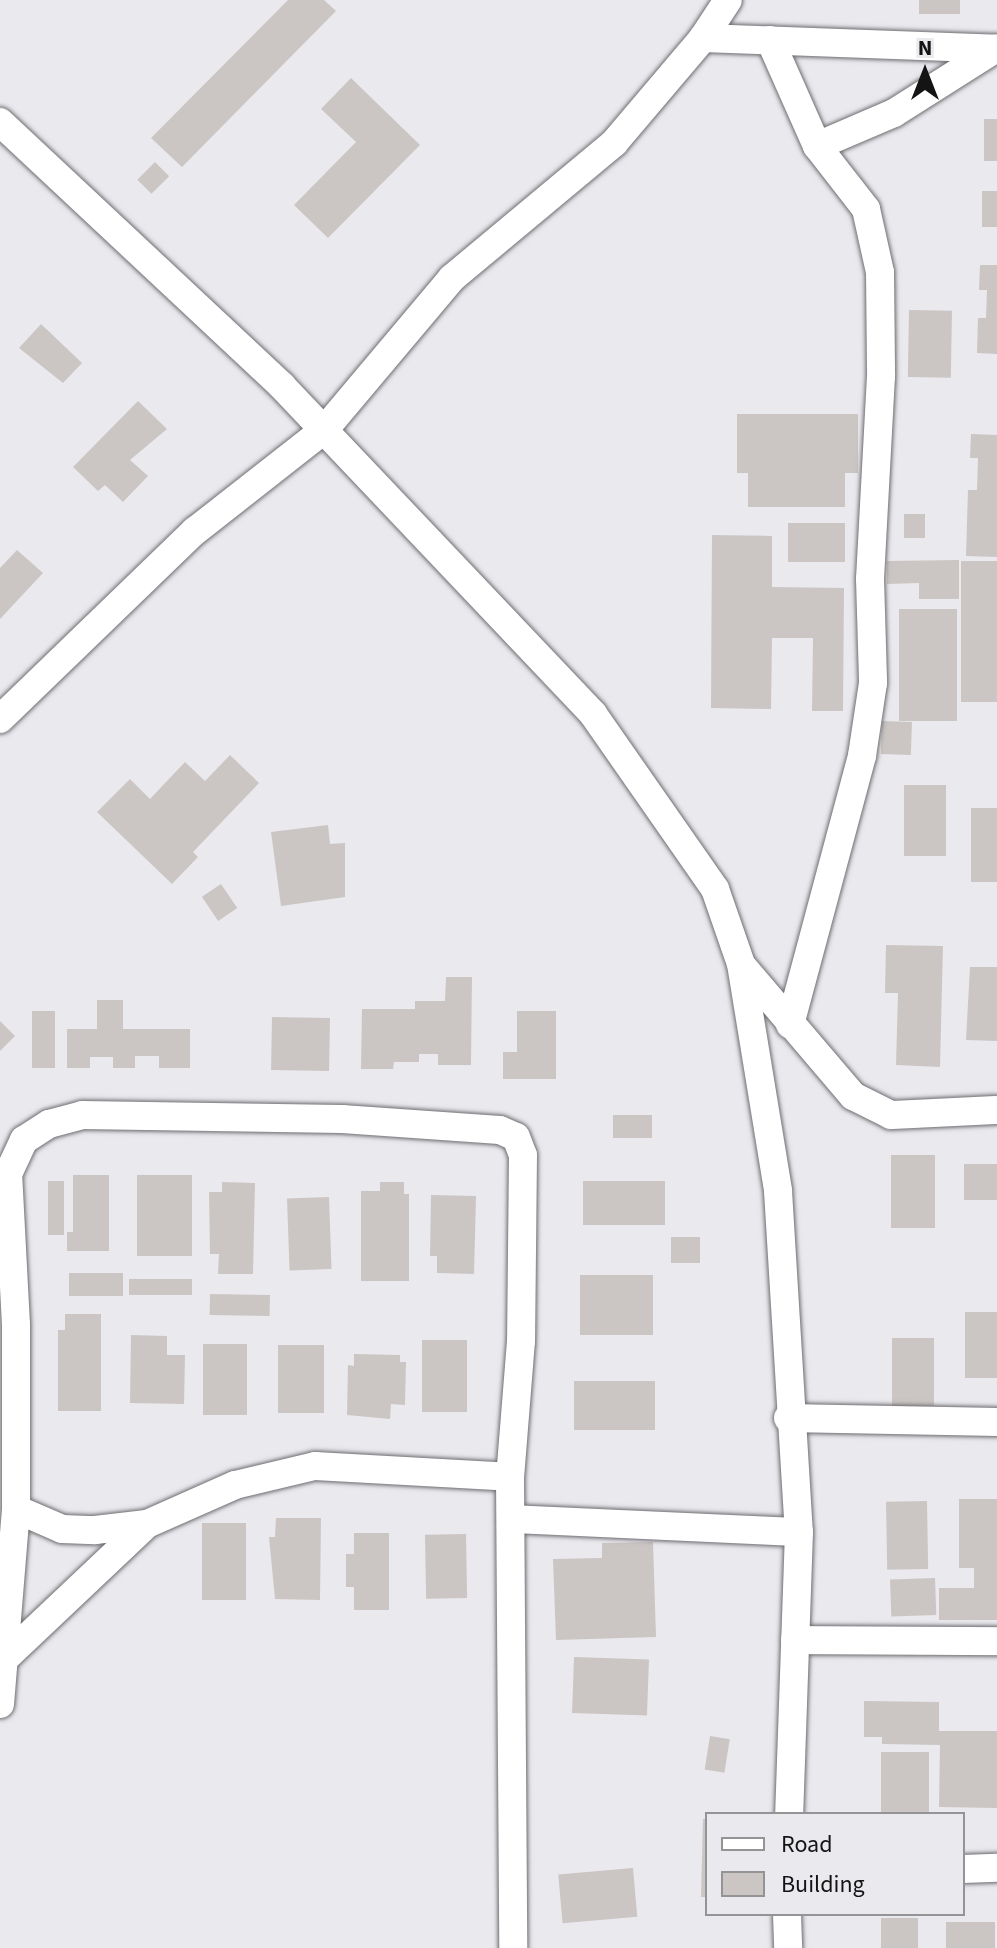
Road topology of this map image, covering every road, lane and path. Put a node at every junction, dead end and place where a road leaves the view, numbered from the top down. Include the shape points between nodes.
1 (728, 0) edge
2 (703, 38) junction
3 (770, 40) junction
4 (996, 49) edge
5 (0, 122) edge
6 (817, 146) junction
7 (325, 429) junction
8 (0, 719) edge
9 (741, 964) junction
10 (790, 1025) junction
11 (997, 1110) edge
12 (788, 1418) junction
13 (997, 1422) edge
14 (510, 1477) junction
15 (16, 1509) junction
16 (512, 1519) junction
17 (147, 1524) junction
18 (799, 1532) junction
19 (795, 1640) junction
20 (997, 1641) edge
21 (3, 1660) junction
22 (0, 1704) edge
23 (789, 1812) edge
24 (997, 1868) edge
25 (965, 1869) edge
26 (787, 1916) edge
27 (513, 1948) edge
28 (788, 1948) edge

1 - 2 street
2 - 3 street
2 - 7 street via 614,143 452,278
3 - 4 street
3 - 6 street
4 - 6 street via 894,113
5 - 7 street
6 - 10 street via 866,209 880,272 881,376 870,579 873,683 862,756
7 - 8 street via 195,531
7 - 9 street via 593,714 715,889
9 - 10 street
9 - 12 street via 778,1191
10 - 11 street via 853,1096 891,1115
12 - 13 street
12 - 18 street
14 - 15 street via 521,1341 523,1155 516,1137 500,1130 342,1119 82,1115 49,1124 24,1140 8,1174 16,1325
14 - 16 street
14 - 17 street via 315,1466 235,1485
15 - 17 street via 62,1529
15 - 21 street
16 - 18 street
16 - 27 street
17 - 21 street
18 - 19 street
19 - 20 street
19 - 23 street
21 - 22 street
24 - 25 street
26 - 28 street

